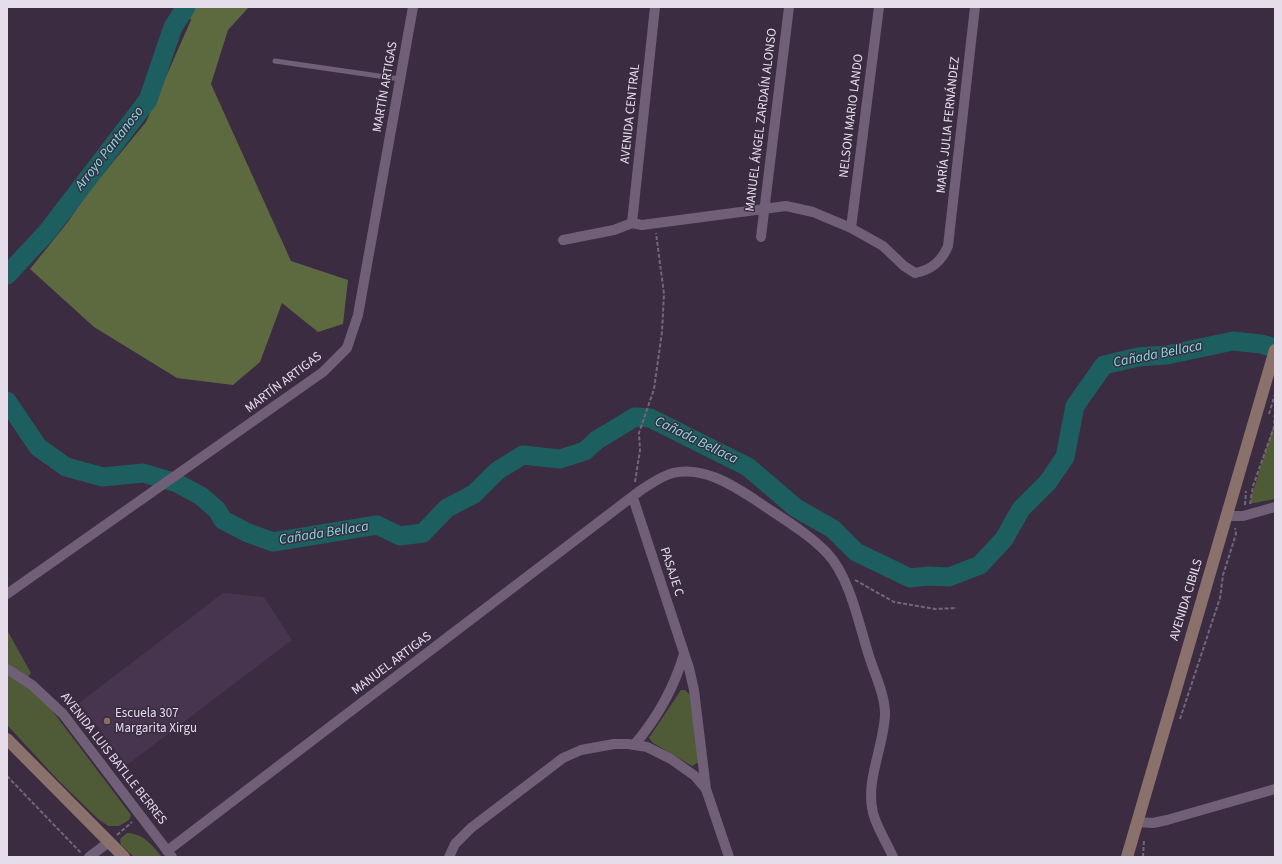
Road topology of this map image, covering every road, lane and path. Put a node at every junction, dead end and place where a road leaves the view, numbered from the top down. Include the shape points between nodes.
1 (413, 7) edge
2 (655, 7) edge
3 (789, 7) edge
4 (879, 7) edge
5 (975, 7) edge
6 (276, 61) dead end
7 (400, 79) junction
8 (766, 208) junction
9 (632, 223) junction
10 (655, 224) junction
11 (852, 228) junction
12 (761, 237) dead end
13 (563, 240) dead end
14 (1275, 351) edge
15 (1275, 394) edge
16 (1275, 406) edge
17 (1268, 416) dead end
18 (1246, 491) dead end
19 (633, 498) junction
20 (1275, 507) edge
21 (1250, 514) junction
22 (1233, 516) junction
23 (841, 574) junction
24 (7, 594) edge
25 (957, 608) dead end
26 (684, 654) junction
27 (7, 670) edge
28 (1178, 724) dead end
29 (7, 739) edge
30 (634, 744) junction
31 (7, 776) edge
32 (706, 789) junction
33 (1275, 789) edge
34 (140, 817) junction
35 (1143, 822) junction
36 (109, 842) junction
37 (169, 854) edge
38 (84, 857) edge
39 (89, 857) edge
40 (124, 857) edge
41 (448, 857) edge
42 (729, 857) edge
43 (893, 857) edge
44 (1127, 857) edge
45 (1143, 857) edge

1 - 7 street, MARTÍN ARTIGAS
2 - 9 street, AVENIDA CENTRAL
3 - 8 street, MANUEL ÁNGEL ZARDAÍN ALONSO
4 - 11 street, NELSON MARIO LANDO
5 - 11 street, MARÍA JULIA FERNÁNDEZ via 948,246 943,258 932,267 915,273 883,246
6 - 7 lane
7 - 24 street, MARTÍN ARTIGAS via 358,315 346,348 323,372
8 - 10 street
8 - 11 street via 792,207 813,212
8 - 12 street, MANUEL ÁNGEL ZARDAÍN ALONSO
9 - 10 street
9 - 13 street via 614,230
10 - 19 path via 664,294 662,332 654,389 639,433 640,450
14 - 22 street, AVENIDA CIBILS
15 - 17 path
16 - 21 path via 1274,427 1253,486
18 - 22 path via 1245,504
19 - 23 street, MANUEL ARTIGAS via 658,480 673,473 700,473 731,483 814,542 828,554
19 - 26 street, PASAJE C
19 - 37 street, MANUEL ARTIGAS via 610,513
20 - 21 street
21 - 22 street
22 - 28 path via 1236,534 1223,575 1220,598
22 - 35 street, AVENIDA CIBILS
23 - 25 path via 894,602 934,609
23 - 43 street, MANUEL ARTIGAS via 884,701 884,723 874,774 872,806 877,825
26 - 30 street via 666,699
26 - 32 street, PASAJE C via 694,690
27 - 34 street, AVENIDA LUIS BATLLE BERRES via 32,685 63,714
29 - 36 street
30 - 32 street via 647,747 671,759 695,776
30 - 41 street via 581,750 563,758 471,828 455,844
31 - 38 path
32 - 42 street
33 - 35 street via 1167,820
34 - 36 path
34 - 37 street, AVENIDA LUIS BATLLE BERRES
35 - 44 street, AVENIDA CIBILS
35 - 45 path
36 - 39 street
36 - 40 street

